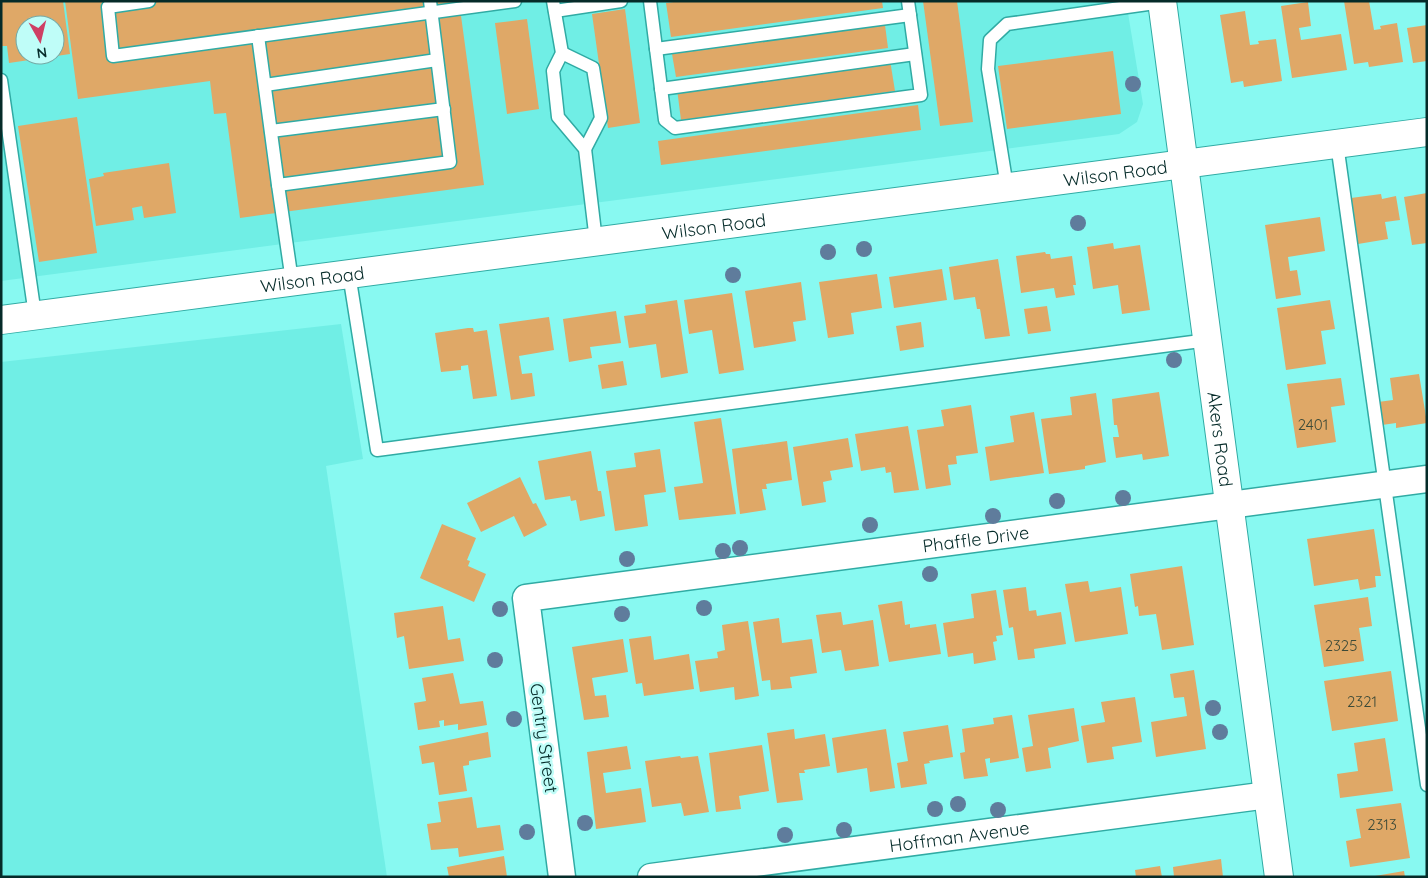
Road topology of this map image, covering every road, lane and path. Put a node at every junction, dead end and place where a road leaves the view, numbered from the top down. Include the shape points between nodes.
1 (149, 1) edge
2 (515, 1) edge
3 (621, 1) edge
4 (650, 1) edge
5 (908, 1) edge
6 (1162, 1) edge
7 (554, 6) edge
8 (430, 7) edge
9 (910, 15) junction
10 (258, 36) junction
11 (656, 49) junction
12 (562, 53) junction
13 (915, 54) junction
14 (437, 60) junction
15 (1, 80) edge
16 (265, 85) junction
17 (661, 89) junction
18 (444, 109) junction
19 (271, 131) junction
20 (1427, 132) edge
21 (1337, 144) junction
22 (584, 149) junction
23 (1185, 164) junction
24 (278, 184) junction
25 (1007, 187) junction
26 (596, 241) junction
27 (349, 274) junction
28 (292, 281) junction
29 (36, 315) junction
30 (1, 320) edge
31 (1208, 340) junction
32 (1427, 479) edge
33 (1385, 485) junction
34 (1230, 505) junction
35 (526, 598) joint
36 (1427, 785) edge
37 (1268, 795) junction
38 (562, 877) edge
39 (651, 877) edge
40 (1279, 877) edge

1 - 10 lane via 108,7 113,56
2 - 8 lane
3 - 7 lane
4 - 11 lane
5 - 9 lane
6 - 23 street, Akers Road
6 - 25 lane via 1007,24 990,40 988,69
7 - 12 lane
8 - 10 lane
8 - 14 lane
9 - 11 lane
9 - 13 lane
10 - 16 lane
11 - 17 lane
12 - 22 lane via 553,71 558,117
12 - 22 lane via 593,68 601,118
13 - 17 lane
13 - 17 lane via 921,95 675,128 666,120
14 - 16 lane
14 - 18 lane
15 - 29 lane
16 - 19 lane
18 - 19 lane
18 - 24 lane via 450,162
19 - 24 lane
20 - 21 street, Wilson Road
21 - 23 street, Wilson Road
21 - 33 lane
22 - 26 lane
23 - 25 street, Wilson Road
23 - 31 street, Akers Road
24 - 28 lane
25 - 26 street, Wilson Road
26 - 27 street, Wilson Road
27 - 28 street, Wilson Road
27 - 31 lane via 377,450
28 - 29 street, Wilson Road
29 - 30 street, Wilson Road
31 - 34 street, Akers Road
32 - 33 street, Phaffle Drive
33 - 34 street, Phaffle Drive
33 - 36 lane
34 - 35 street, Phaffle Drive
34 - 37 street, Akers Road
35 - 38 street, Gentry Street
37 - 39 street, Hoffman Avenue
37 - 40 street, Akers Road

